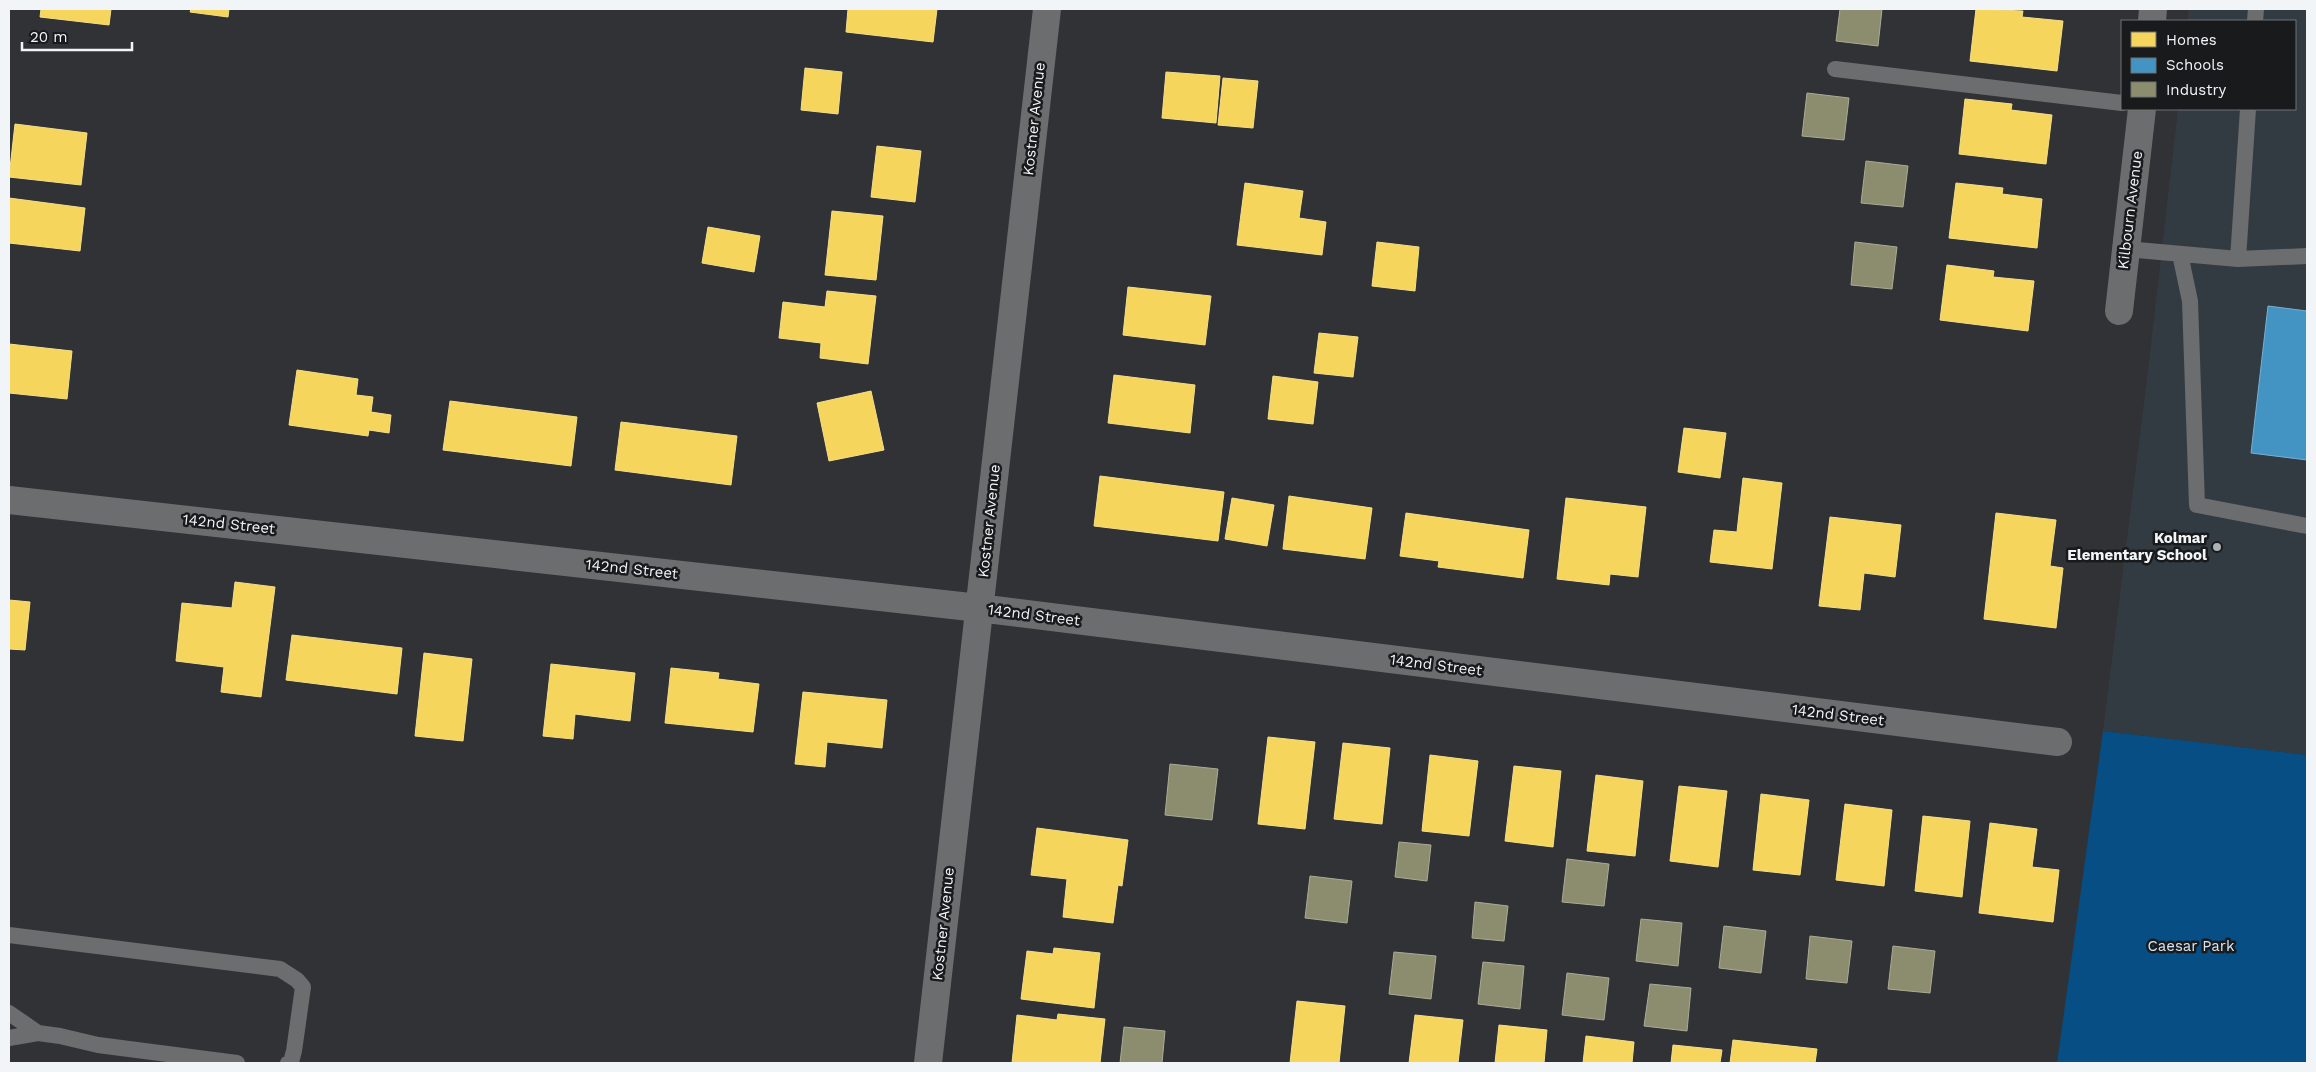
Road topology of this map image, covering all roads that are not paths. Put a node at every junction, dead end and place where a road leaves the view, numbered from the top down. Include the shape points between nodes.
1 (1047, 9) edge
2 (1835, 69) dead end
3 (2121, 103) edge
4 (2142, 110) edge
5 (2248, 110) edge
6 (2126, 249) junction
7 (2180, 254) junction
8 (2307, 256) edge
9 (2238, 259) junction
10 (2119, 312) dead end
11 (9, 500) edge
12 (2307, 526) edge
13 (979, 608) junction
14 (2058, 742) dead end
15 (9, 935) edge
16 (9, 1013) edge
17 (38, 1033) junction
18 (9, 1038) edge
19 (237, 1063) edge
20 (288, 1063) edge
21 (928, 1063) edge

1 - 13 street, Kostner Avenue
2 - 3 lane
4 - 6 street, Kilbourn Avenue
5 - 9 lane
6 - 7 lane
6 - 10 street, Kilbourn Avenue
7 - 9 lane
7 - 12 lane via 2190,301 2196,505
8 - 9 lane
11 - 13 street, 142nd Street
13 - 14 street, 142nd Street
13 - 21 street, Kostner Avenue
15 - 20 lane via 280,970 303,987 294,1051
16 - 17 lane
17 - 18 lane
17 - 19 lane via 98,1045

